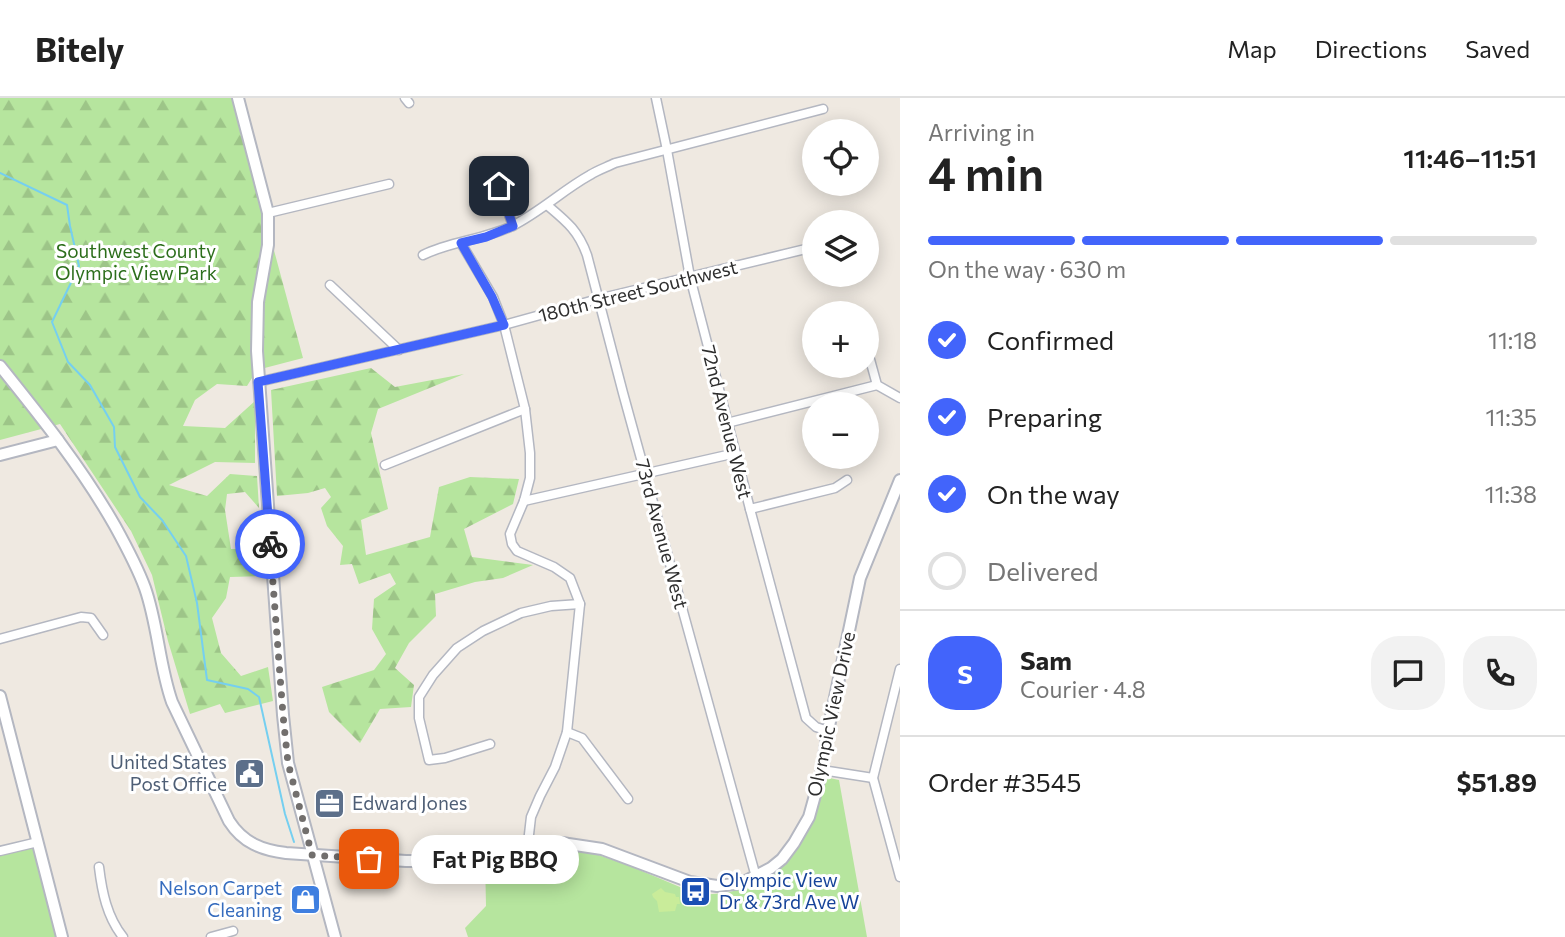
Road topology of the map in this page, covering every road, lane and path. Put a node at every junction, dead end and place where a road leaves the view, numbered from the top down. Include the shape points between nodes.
1 (238, 98) edge
2 (656, 98) edge
3 (823, 109) dead end
4 (667, 149) junction
5 (389, 184) dead end
6 (499, 186) dead end
7 (547, 205) junction
8 (268, 213) junction
9 (513, 226) junction
10 (461, 243) junction
11 (802, 250) edge
12 (423, 255) dead end
13 (690, 277) junction
14 (330, 285) dead end
15 (598, 299) junction
16 (504, 325) junction
17 (399, 350) junction
18 (0, 366) edge
19 (876, 378) edge
20 (258, 382) junction
21 (877, 385) junction
22 (900, 398) edge
23 (525, 409) junction
24 (727, 423) junction
25 (58, 440) junction
26 (736, 453) junction
27 (0, 455) edge
28 (385, 465) dead end
29 (645, 475) junction
30 (847, 480) dead end
31 (899, 487) edge
32 (524, 501) junction
33 (895, 502) edge
34 (750, 509) junction
35 (580, 604) junction
36 (103, 635) dead end
37 (0, 639) edge
38 (900, 669) edge
39 (0, 696) edge
40 (828, 731) junction
41 (567, 732) junction
42 (490, 744) dead end
43 (822, 770) junction
44 (873, 778) junction
45 (628, 799) dead end
46 (38, 842) junction
47 (528, 843) junction
48 (0, 851) edge
49 (312, 855) junction
50 (99, 867) dead end
51 (756, 877) junction
52 (900, 877) edge
53 (233, 931) dead end
54 (62, 937) edge
55 (123, 937) edge
56 (211, 937) edge
57 (335, 937) edge

1 - 8 main road
2 - 4 street, 72nd Avenue West
3 - 4 street
4 - 7 street via 615,163
4 - 13 street, 72nd Avenue West
5 - 8 street
6 - 9 street
7 - 9 street
7 - 15 street, 73rd Avenue West via 582,240
8 - 20 main road via 268,245 258,302
9 - 10 street
10 - 12 street
10 - 16 street
11 - 13 street, 180th Street Southwest
13 - 15 street, 180th Street Southwest
13 - 24 street, 72nd Avenue West
14 - 17 street
15 - 16 street, 180th Street Southwest
15 - 29 street, 73rd Avenue West
16 - 17 street, 180th Street Southwest
16 - 23 street
17 - 20 street, 180th Street Southwest
18 - 25 main road, Olympic View Drive
19 - 21 street
20 - 49 main road via 286,751
21 - 22 street
21 - 24 street
23 - 28 street
23 - 32 street via 530,478
24 - 26 street, 72nd Avenue West
25 - 27 main road
25 - 49 main road, Olympic View Drive via 88,480 136,565 155,621 172,702 229,821 256,846
26 - 29 street
26 - 34 street, 72nd Avenue West
29 - 32 street
29 - 51 street, 73rd Avenue West
30 - 34 street via 835,488
31 - 33 main road, Olympic View Drive
32 - 35 street via 510,534 512,544 570,579
33 - 40 main road, Olympic View Drive via 860,578
34 - 40 street, 72nd Avenue West via 806,718
35 - 41 street
35 - 42 street via 520,613 457,648 433,675 419,697 429,760
36 - 37 street via 91,618 81,617
38 - 44 street
39 - 46 main road
40 - 43 main road, Olympic View Drive
41 - 45 street via 582,738
41 - 47 street via 531,817
43 - 44 street
43 - 51 main road, Olympic View Drive via 809,817 794,844
44 - 52 street
46 - 48 street
46 - 54 main road
47 - 49 main road, Olympic View Drive via 439,861
47 - 51 main road, Olympic View Drive via 562,842 602,849 706,885 730,885
49 - 57 main road
50 - 55 street via 113,925
53 - 56 street

